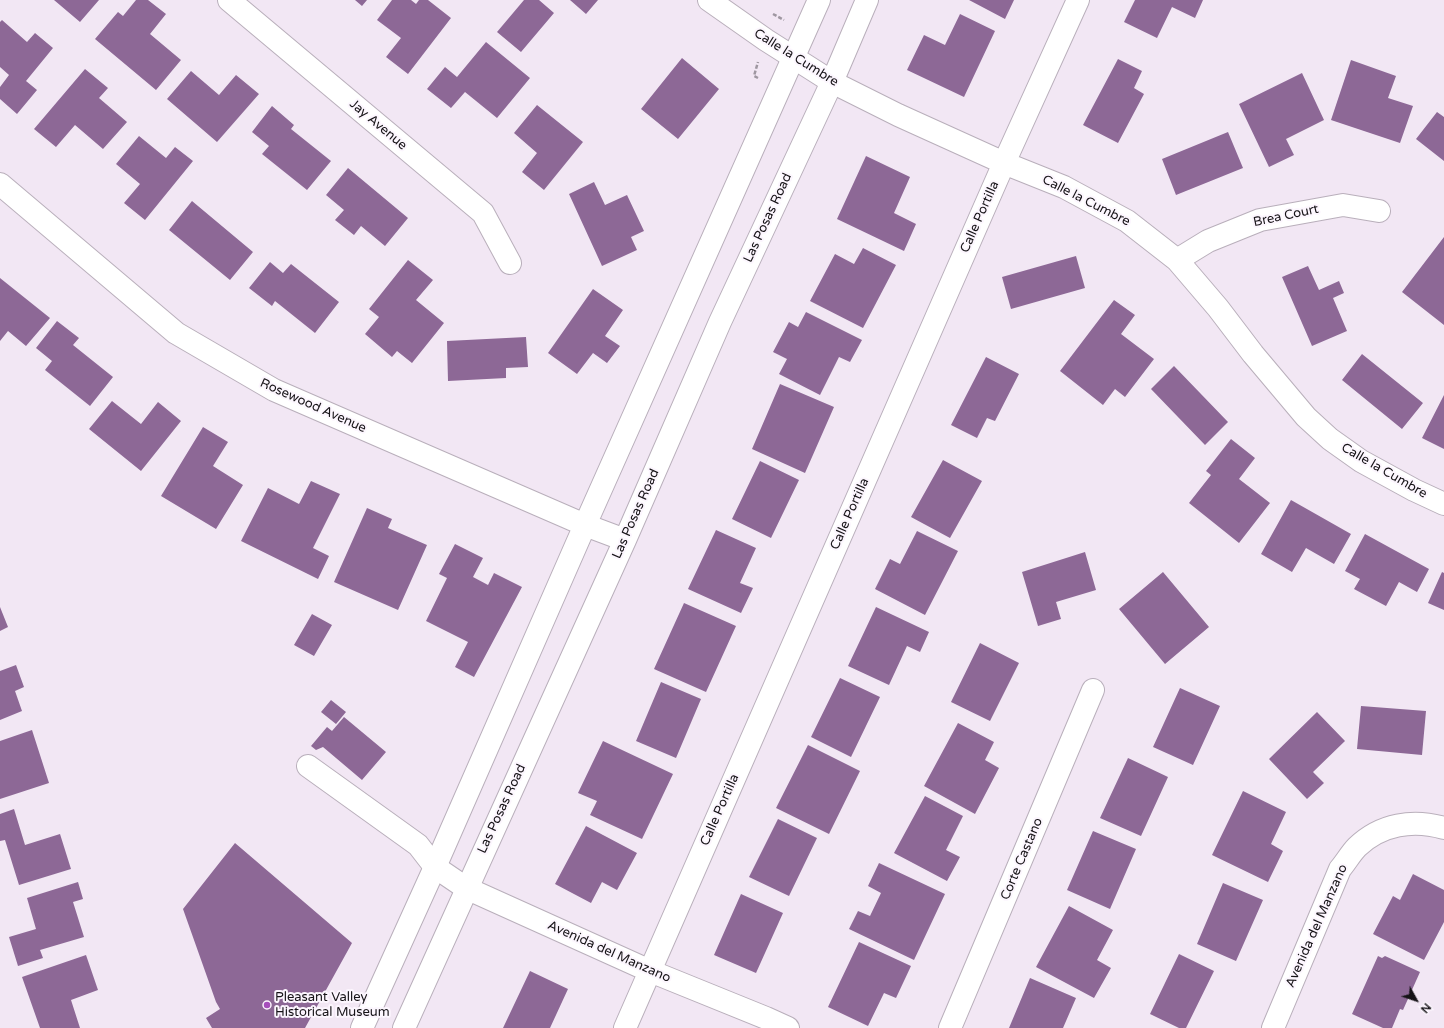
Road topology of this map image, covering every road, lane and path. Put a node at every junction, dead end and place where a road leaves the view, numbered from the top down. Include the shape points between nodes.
1 (229, 0) edge
2 (709, 0) edge
3 (819, 0) edge
4 (867, 0) edge
5 (1078, 0) edge
6 (793, 58) junction
7 (832, 82) junction
8 (1004, 163) junction
9 (0, 184) edge
10 (1380, 212) dead end
11 (1177, 260) junction
12 (510, 263) dead end
13 (1444, 504) edge
14 (585, 525) junction
15 (625, 540) junction
16 (1093, 690) dead end
17 (308, 766) dead end
18 (1444, 828) edge
19 (434, 867) junction
20 (466, 888) junction
21 (650, 971) junction
22 (362, 1028) edge
23 (404, 1028) edge
24 (625, 1028) edge
25 (788, 1028) edge
26 (950, 1028) edge
27 (1273, 1028) edge

1 - 12 street, Jay Avenue via 483,213
2 - 6 street, Calle la Cumbre
3 - 6 street
4 - 7 street, Las Posas Road
5 - 8 street, Calle Portilla
6 - 7 street, Calle la Cumbre
6 - 14 street
7 - 8 street, Calle la Cumbre
7 - 15 street, Las Posas Road via 720,322
8 - 11 street, Calle la Cumbre via 1064,187 1126,221
8 - 21 street, Calle Portilla
9 - 14 street, Rosewood Avenue via 176,333 215,356 274,390
10 - 11 street, Brea Court via 1343,205 1260,220 1208,241
11 - 13 street, Calle la Cumbre via 1306,417 1330,439 1361,461
14 - 15 street, Rosewood Avenue
14 - 19 street
15 - 20 street, Las Posas Road
16 - 26 street, Corte Castano
17 - 19 street via 418,845
18 - 27 street, Avenida del Manzano via 1432,824 1404,823 1376,833 1357,847 1340,869
19 - 20 street, Avenida del Manzano
19 - 22 street
20 - 21 street, Avenida del Manzano
20 - 23 street, Las Posas Road
21 - 24 street, Calle Portilla
21 - 25 street, Avenida del Manzano

